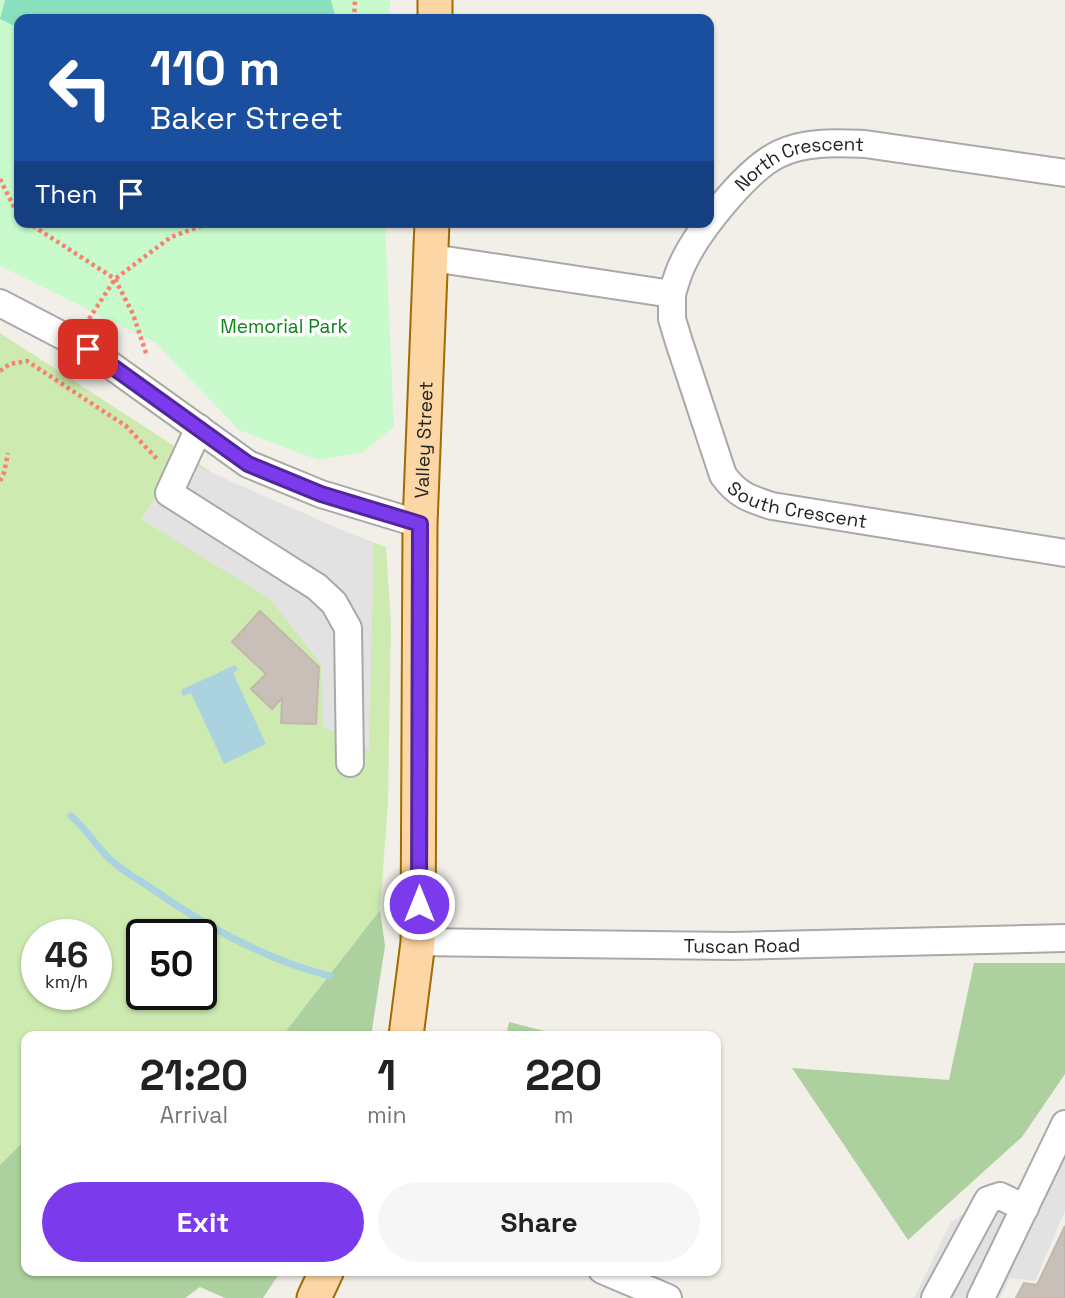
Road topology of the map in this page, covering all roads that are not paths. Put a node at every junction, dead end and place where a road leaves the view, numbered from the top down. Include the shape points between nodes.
1 (1065, 173) edge
2 (714, 218) edge
3 (432, 228) edge
4 (706, 228) edge
5 (432, 258) junction
6 (672, 294) junction
7 (0, 303) edge
8 (199, 428) junction
9 (420, 524) junction
10 (1065, 553) edge
11 (349, 763) dead end
12 (1065, 938) edge
13 (418, 942) junction
14 (406, 1031) edge
15 (1065, 1124) edge
16 (1025, 1208) junction
17 (324, 1276) edge
18 (616, 1276) edge
19 (314, 1298) edge
20 (668, 1298) edge
21 (935, 1298) edge
22 (981, 1298) edge

1 - 2 street, North Crescent via 865,144 807,145 780,153 760,167
3 - 5 main road, Valley Street
4 - 6 street, North Crescent via 682,264
5 - 6 street
5 - 9 main road, Valley Street
6 - 10 street, South Crescent via 672,319 679,342 723,475 733,489 772,506
7 - 8 street via 88,349
8 - 9 street via 248,464 321,494
8 - 11 street via 169,493 317,587 334,603 348,628
9 - 13 main road, Valley Street
12 - 13 street, Tuscan Road via 733,946
13 - 14 main road, Valley Street
15 - 16 street
16 - 21 street via 1000,1196 988,1200
16 - 22 street
17 - 19 main road
18 - 20 street

